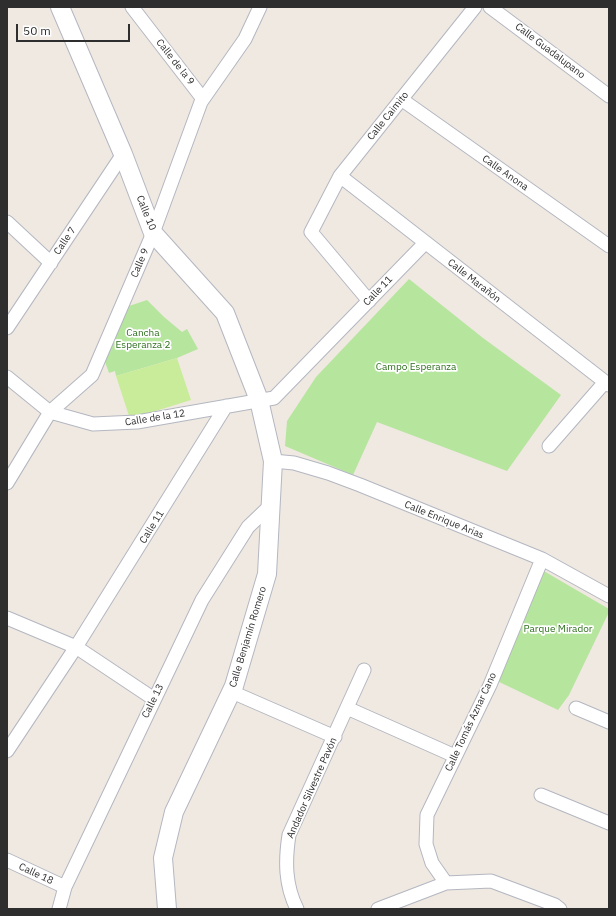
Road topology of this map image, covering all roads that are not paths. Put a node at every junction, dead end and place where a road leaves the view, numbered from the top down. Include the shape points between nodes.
1 (60, 7) edge
2 (132, 7) edge
3 (260, 7) edge
4 (475, 7) edge
5 (490, 7) edge
6 (609, 96) edge
7 (204, 99) junction
8 (401, 99) junction
9 (123, 154) junction
10 (340, 176) junction
11 (7, 222) edge
12 (153, 233) junction
13 (425, 242) junction
14 (609, 246) edge
15 (51, 263) junction
16 (369, 301) junction
17 (7, 328) edge
18 (7, 377) edge
19 (607, 384) edge
20 (259, 400) junction
21 (226, 406) junction
22 (50, 412) junction
23 (549, 446) dead end
24 (273, 461) junction
25 (7, 482) edge
26 (270, 506) junction
27 (542, 559) junction
28 (609, 596) edge
29 (7, 618) edge
30 (76, 647) junction
31 (364, 670) dead end
32 (232, 692) junction
33 (154, 700) junction
34 (347, 708) junction
35 (576, 708) dead end
36 (609, 722) edge
37 (335, 737) junction
38 (9, 746) edge
39 (456, 756) junction
40 (542, 795) dead end
41 (609, 823) edge
42 (7, 860) edge
43 (446, 883) junction
44 (65, 887) junction
45 (59, 909) edge
46 (167, 909) edge
47 (297, 909) edge
48 (378, 909) edge
49 (560, 909) edge

1 - 9 street, Calle 10
2 - 7 street, Calle de la 9
3 - 7 street, Calle 9 via 245,38
4 - 8 street, Calle Caimito
5 - 6 street, Calle Guadalupano
7 - 12 street, Calle 9
8 - 10 street, Calle Caimito
8 - 14 street, Calle Anona
9 - 12 street, Calle 10
9 - 15 street, Calle 7
10 - 13 street, Calle Marañón
10 - 16 street, Calle Caimito via 311,232
11 - 15 street
12 - 20 street, Calle 10 via 225,313
12 - 22 street, Calle 9 via 92,374
13 - 16 street, Calle 11
13 - 19 street, Calle Marañón
15 - 17 street, Calle 7
16 - 20 street, Calle 11 via 274,398
18 - 22 street
19 - 23 street
20 - 21 street, Calle de la 12
20 - 24 street, Calle Benjamín Romero
21 - 22 street, Calle de la 12 via 126,423 93,424
21 - 30 street, Calle 11
22 - 25 street, Calle 9
24 - 26 street, Calle Benjamín Romero
24 - 27 street, Calle Enrique Arias via 294,463 328,473
26 - 32 street, Calle Benjamín Romero via 267,574
26 - 33 street, Calle 13 via 248,526 202,600
27 - 28 street, Calle Enrique Arias
27 - 39 street, Calle Tomás Aznar Cano via 490,685
29 - 30 street
30 - 33 street
30 - 38 street, Calle 11
31 - 34 street, Andador Silvestre Pavón
32 - 37 street
32 - 46 street, Calle Benjamín Romero via 174,812 163,858
33 - 44 street, Calle 13
34 - 37 street, Andador Silvestre Pavón
34 - 39 street
35 - 36 street
37 - 47 street, Andador Silvestre Pavón via 290,835 286,854 287,877
39 - 43 street, Calle Tomás Aznar Cano via 427,815 426,844 432,863
40 - 41 street
42 - 44 street, Calle 18
43 - 48 street
43 - 49 street via 491,881
44 - 45 street, Calle 13

